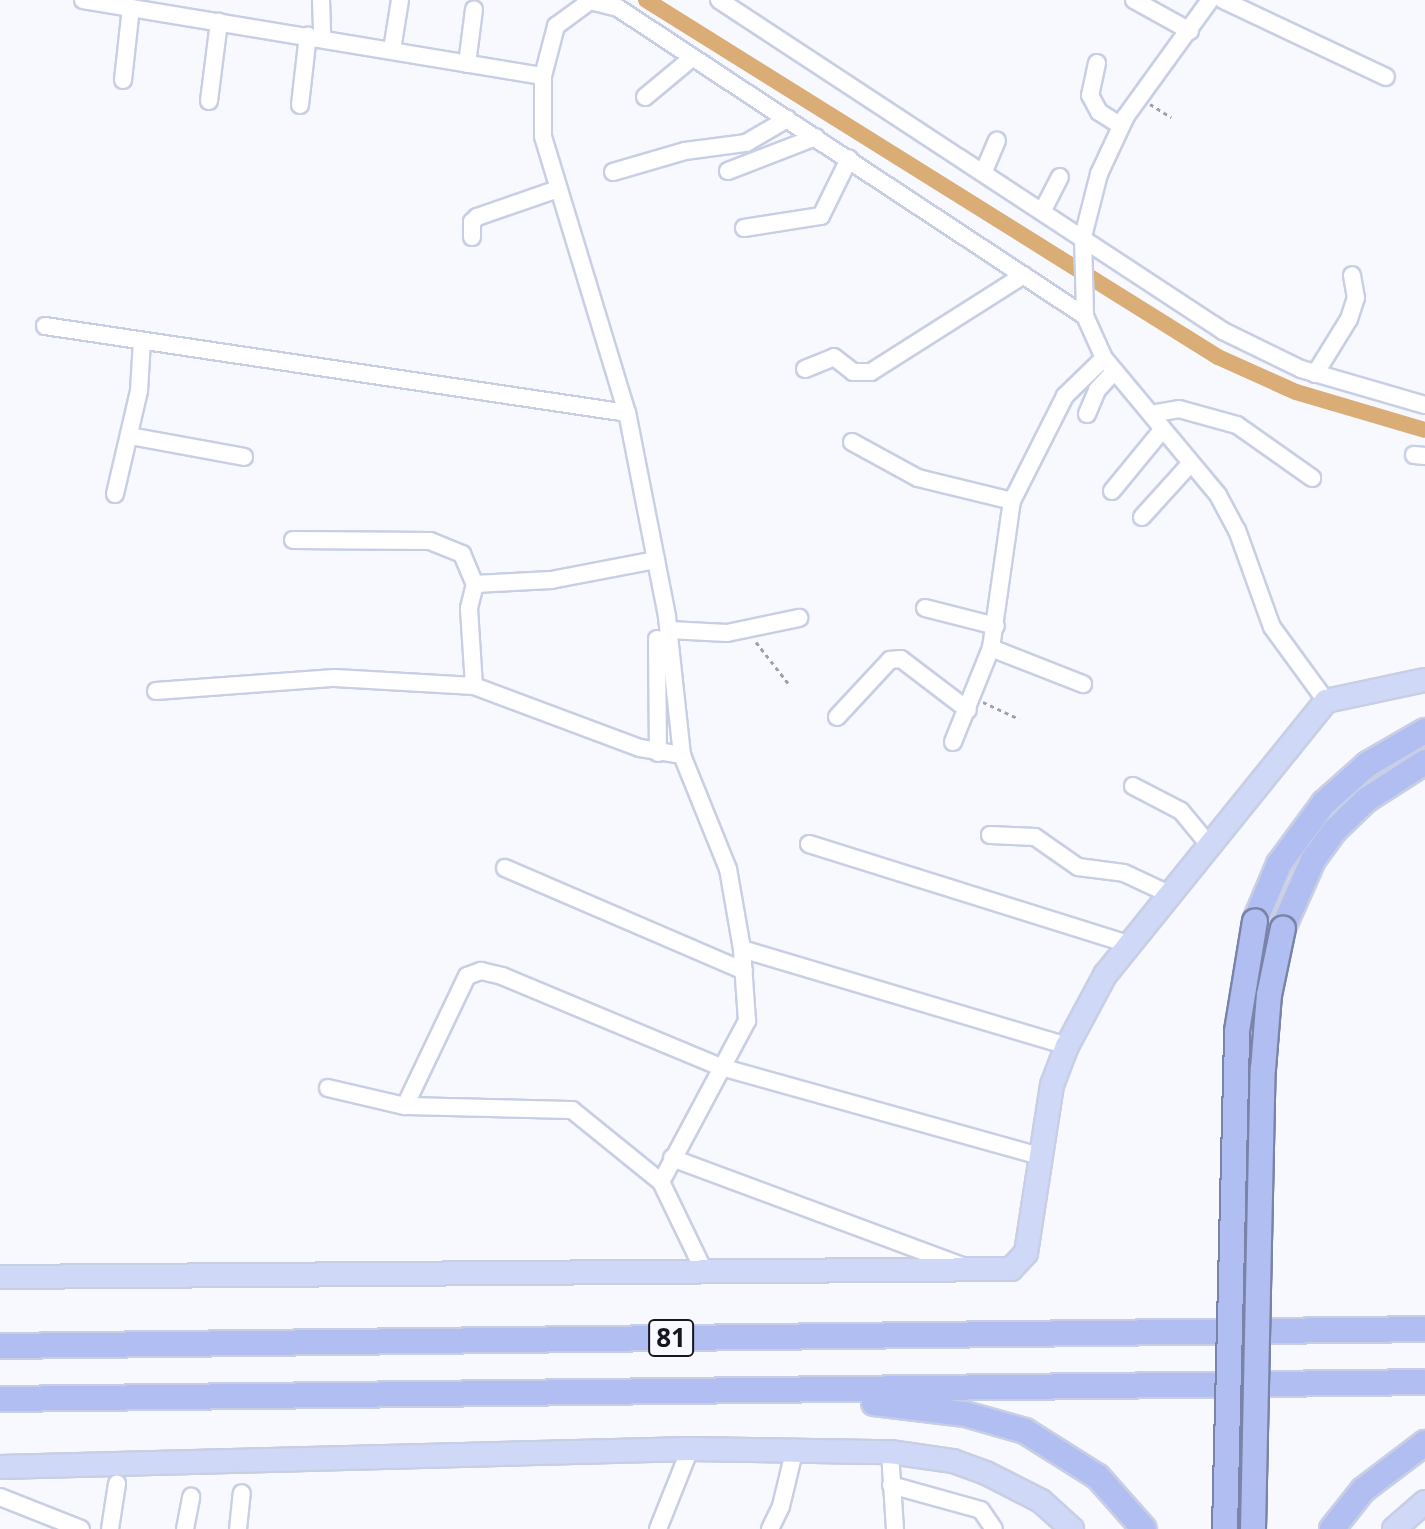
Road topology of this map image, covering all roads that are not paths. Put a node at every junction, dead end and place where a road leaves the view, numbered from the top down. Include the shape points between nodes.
1 (83, 0) edge
2 (321, 0) edge
3 (400, 0) edge
4 (719, 0) edge
5 (1134, 0) edge
6 (1210, 0) edge
7 (1223, 0) edge
8 (131, 8) junction
9 (474, 9) dead end
10 (219, 22) junction
11 (1190, 31) junction
12 (315, 37) junction
13 (392, 50) junction
14 (693, 57) junction
15 (1097, 63) dead end
16 (467, 64) junction
17 (543, 76) junction
18 (1386, 77) dead end
19 (123, 80) dead end
20 (645, 97) dead end
21 (209, 101) dead end
22 (300, 105) dead end
23 (787, 119) junction
24 (1121, 126) junction
25 (816, 137) junction
26 (997, 141) dead end
27 (849, 159) junction
28 (728, 171) dead end
29 (984, 171) junction
30 (613, 172) dead end
31 (1060, 177) dead end
32 (558, 189) junction
33 (1043, 210) junction
34 (744, 228) dead end
35 (472, 237) dead end
36 (1084, 246) junction
37 (1024, 275) junction
38 (1352, 275) dead end
39 (1085, 308) junction
40 (45, 326) dead end
41 (142, 341) junction
42 (1104, 358) junction
43 (805, 369) dead end
44 (1115, 371) junction
45 (1315, 374) junction
46 (1425, 405) edge
47 (627, 413) junction
48 (1087, 414) dead end
49 (1151, 414) junction
50 (1163, 429) junction
51 (130, 436) junction
52 (852, 442) dead end
53 (244, 457) dead end
54 (1190, 464) junction
55 (1312, 478) dead end
56 (1112, 491) dead end
57 (115, 494) dead end
58 (1012, 501) junction
59 (1142, 517) dead end
60 (293, 540) dead end
61 (656, 560) junction
62 (475, 584) junction
63 (925, 608) dead end
64 (799, 618) dead end
65 (996, 626) junction
66 (663, 634) junction
67 (991, 648) junction
68 (1425, 680) edge
69 (1083, 684) dead end
70 (474, 686) junction
71 (156, 691) dead end
72 (1326, 701) junction
73 (970, 704) junction
74 (837, 717) dead end
75 (1425, 731) edge
76 (953, 742) dead end
77 (658, 753) junction
78 (682, 755) junction
79 (1425, 762) edge
80 (1133, 786) dead end
81 (990, 835) dead end
82 (809, 844) dead end
83 (1210, 846) junction
84 (505, 868) dead end
85 (1171, 895) junction
86 (1128, 944) junction
87 (742, 949) junction
88 (744, 971) junction
89 (1067, 1046) junction
90 (721, 1067) junction
91 (328, 1088) dead end
92 (405, 1106) junction
93 (1037, 1155) junction
94 (672, 1158) junction
95 (661, 1182) junction
96 (976, 1272) junction
97 (705, 1273) junction
98 (0, 1277) edge
99 (1425, 1321) edge
100 (1425, 1329) edge
101 (1342, 1330) junction
102 (0, 1346) edge
103 (1425, 1382) edge
104 (698, 1391) junction
105 (0, 1399) edge
106 (1425, 1443) edge
107 (795, 1448) junction
108 (690, 1449) junction
109 (890, 1452) junction
110 (0, 1467) edge
111 (117, 1484) dead end
112 (891, 1485) junction
113 (242, 1493) dead end
114 (0, 1497) edge
115 (191, 1497) dead end
116 (1425, 1502) edge
117 (81, 1529) edge
118 (110, 1529) edge
119 (185, 1529) edge
120 (238, 1529) edge
121 (658, 1529) edge
122 (770, 1529) edge
123 (895, 1529) edge
124 (994, 1529) edge
125 (1072, 1529) edge
126 (1144, 1529) edge
127 (1225, 1529) edge
128 (1253, 1529) edge
129 (1332, 1529) edge
130 (1394, 1529) edge

1 - 8 street
2 - 12 street
3 - 13 street
4 - 29 street
5 - 11 street
6 - 11 street
7 - 18 street
8 - 10 street
8 - 19 street
9 - 16 street
10 - 12 street
10 - 21 street
11 - 24 street
12 - 13 street
12 - 22 street
13 - 16 street
14 - 17 street via 618,8 590,1 556,26
14 - 20 street
14 - 23 street
15 - 24 street via 1090,95 1099,112
16 - 17 street
17 - 32 street via 543,136
23 - 25 street
23 - 30 street via 746,143 685,151
24 - 36 street via 1090,201
25 - 27 street
25 - 28 street
26 - 29 street
27 - 34 street via 821,216
27 - 37 street
29 - 33 street
31 - 33 street
32 - 35 street via 477,217
32 - 47 street
33 - 36 street
36 - 39 street
36 - 45 street via 1223,331
37 - 39 street
37 - 43 street via 871,372 853,372 834,357
38 - 45 street via 1356,298 1349,319
39 - 42 street
40 - 41 street
41 - 47 street
41 - 51 street
42 - 44 street
42 - 58 street via 1065,396
44 - 48 street via 1097,390
44 - 49 street
45 - 46 street
47 - 61 street
49 - 50 street
49 - 55 street via 1179,409 1237,425
50 - 54 street
50 - 56 street
51 - 53 street
51 - 57 street
52 - 58 street via 918,478
54 - 59 street
54 - 72 street via 1218,495 1237,530 1272,627
58 - 65 street
60 - 62 street via 430,541 462,554
61 - 62 street via 551,580
61 - 66 street
62 - 70 street via 469,608
63 - 65 street
64 - 66 street via 749,630
65 - 67 street
66 - 77 street
66 - 78 street
67 - 69 street
67 - 73 street
68 - 72 main road
70 - 71 street via 335,678
70 - 77 street
72 - 83 main road
73 - 74 street via 901,659 890,660
73 - 76 street
75 - 127 highway, bridge via 1368,764 1324,803 1279,864 1255,921 1237,1031
77 - 78 street
78 - 87 street via 728,869
79 - 128 highway, bridge via 1366,800 1335,830 1313,860 1283,928 1269,995 1263,1069
80 - 83 street via 1181,811
81 - 85 street via 1035,837 1078,867 1124,873
82 - 86 street
83 - 85 main road
84 - 88 street
85 - 86 main road
86 - 89 main road
87 - 88 street
87 - 89 street
88 - 90 street via 747,1021
89 - 93 main road
90 - 92 street via 481,971 467,976 458,989
90 - 93 street
90 - 94 street
91 - 92 street
92 - 95 street via 572,1110
93 - 96 main road via 1020,1264
94 - 95 street
94 - 96 street
95 - 97 street
96 - 97 main road
97 - 98 main road
99 - 101 highway
100 - 101 highway, 81
101 - 102 highway, 81
103 - 104 highway, 81
104 - 105 highway, 81
104 - 126 highway via 904,1405 996,1421 1076,1460
106 - 129 highway via 1363,1490
107 - 108 main road
107 - 109 main road
107 - 122 street
108 - 110 main road
108 - 121 street
109 - 112 street
109 - 125 main road via 953,1461 986,1473 1041,1501
111 - 118 street
112 - 123 street
112 - 124 street via 981,1510
113 - 120 street
114 - 117 street
115 - 119 street
116 - 130 main road

